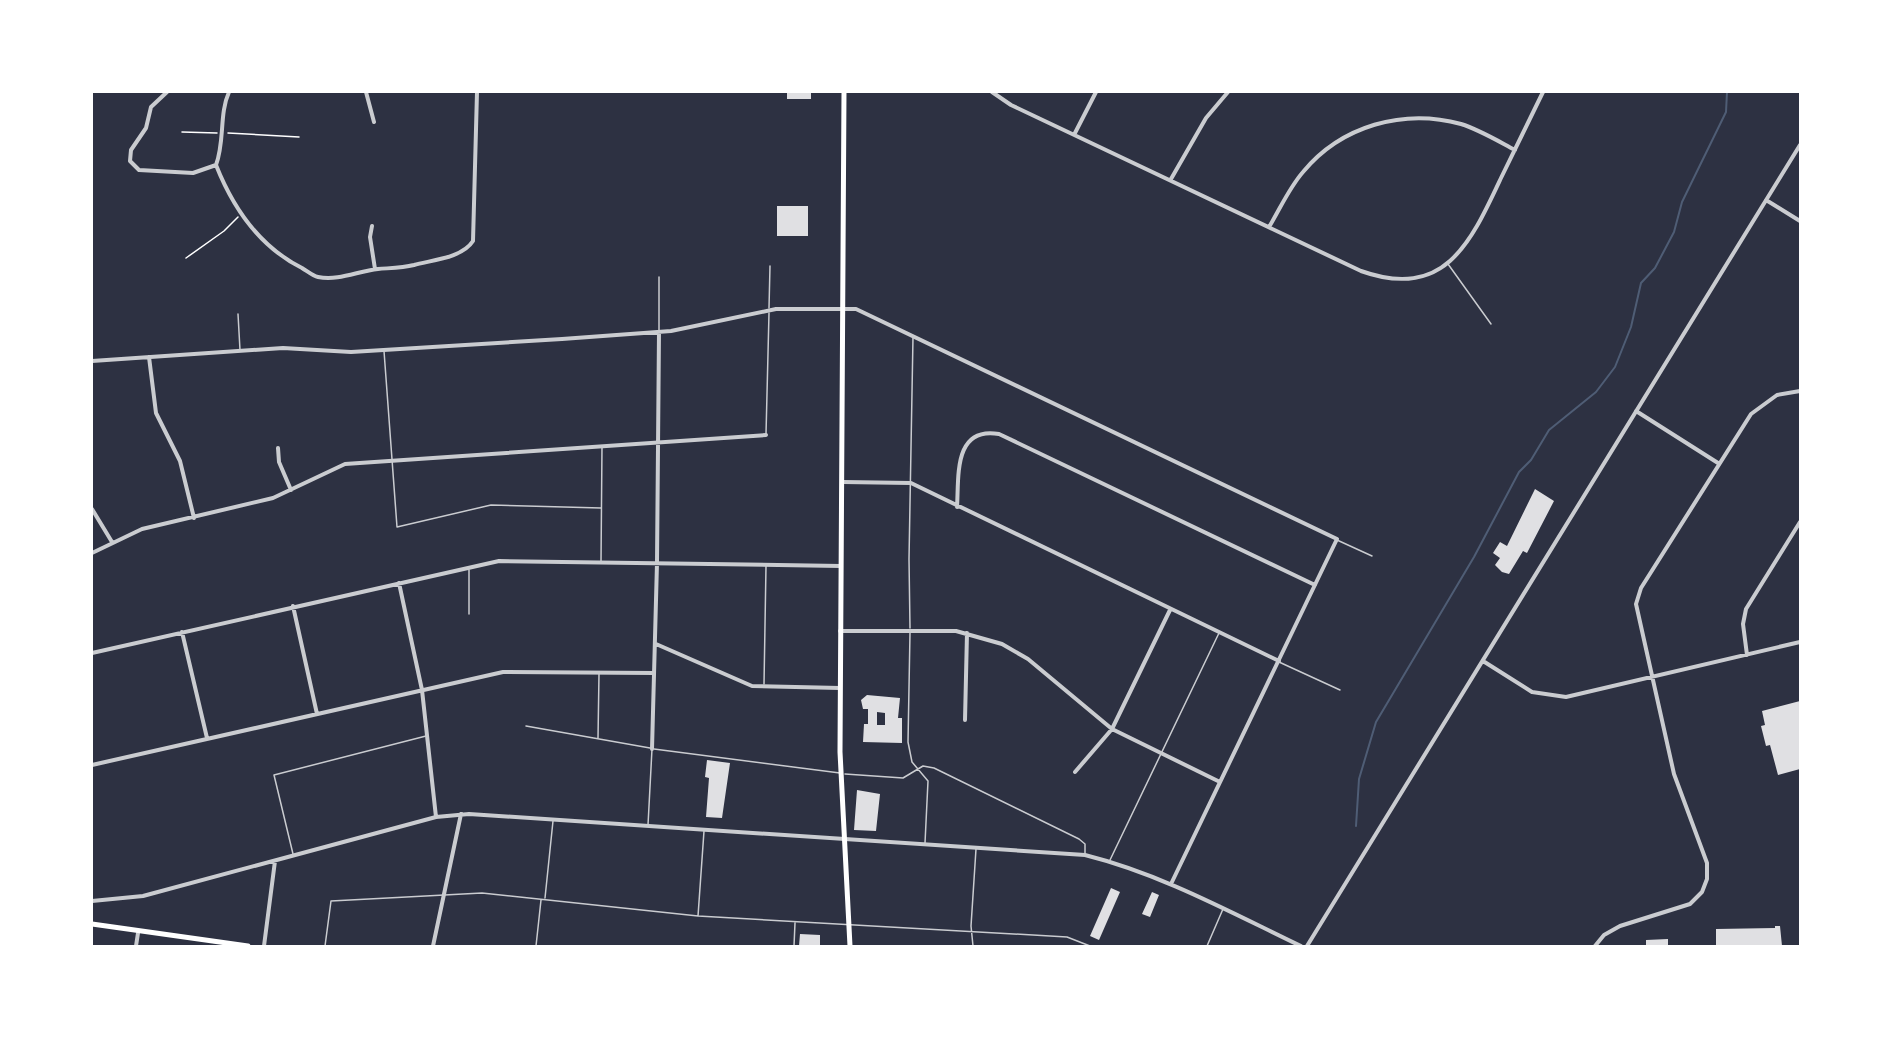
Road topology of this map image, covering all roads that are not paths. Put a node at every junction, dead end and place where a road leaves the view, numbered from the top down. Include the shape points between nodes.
1 (166, 92) edge
2 (229, 92) edge
3 (366, 92) edge
4 (477, 92) edge
5 (844, 92) edge
6 (992, 92) edge
7 (1096, 92) edge
8 (1228, 92) edge
9 (1543, 92) edge
10 (374, 122) dead end
11 (1075, 134) junction
12 (1800, 145) edge
13 (1515, 150) junction
14 (216, 165) junction
15 (1171, 179) junction
16 (1766, 200) junction
17 (1800, 220) edge
18 (372, 226) dead end
19 (1269, 227) junction
20 (1448, 263) junction
21 (770, 266) dead end
22 (375, 269) junction
23 (658, 277) dead end
24 (844, 309) junction
25 (769, 310) junction
26 (238, 314) dead end
27 (1491, 324) dead end
28 (659, 332) junction
29 (913, 337) junction
30 (384, 350) junction
31 (240, 351) junction
32 (149, 357) junction
33 (92, 361) edge
34 (1800, 391) edge
35 (1636, 411) junction
36 (766, 435) joint
37 (657, 442) junction
38 (602, 446) junction
39 (278, 448) dead end
40 (391, 460) junction
41 (1718, 463) junction
42 (843, 482) junction
43 (911, 483) junction
44 (291, 490) junction
45 (957, 507) junction
46 (601, 508) junction
47 (92, 509) edge
48 (194, 518) junction
49 (1800, 522) edge
50 (1337, 540) junction
51 (112, 542) junction
52 (92, 553) edge
53 (1372, 555) dead end
54 (601, 562) junction
55 (657, 563) junction
56 (766, 565) junction
57 (841, 566) junction
58 (469, 568) junction
59 (399, 583) junction
60 (1315, 585) junction
61 (293, 606) junction
62 (1170, 610) junction
63 (470, 614) dead end
64 (840, 631) junction
65 (910, 631) junction
66 (182, 632) junction
67 (967, 633) junction
68 (1218, 633) junction
69 (1800, 642) edge
70 (656, 644) junction
71 (92, 653) edge
72 (1747, 655) junction
73 (1279, 661) junction
74 (1483, 661) junction
75 (599, 672) junction
76 (654, 673) junction
77 (1652, 678) junction
78 (764, 688) junction
79 (840, 688) junction
80 (422, 690) junction
81 (1340, 690) dead end
82 (317, 714) junction
83 (965, 720) dead end
84 (526, 726) dead end
85 (1112, 729) junction
86 (427, 736) junction
87 (207, 738) junction
88 (598, 739) junction
89 (652, 749) junction
90 (1161, 753) junction
91 (92, 765) edge
92 (916, 770) junction
93 (1075, 772) dead end
94 (841, 773) junction
95 (1220, 782) junction
96 (461, 814) junction
97 (436, 817) junction
98 (554, 821) junction
99 (648, 826) junction
100 (704, 830) junction
101 (845, 839) junction
102 (925, 844) junction
103 (976, 847) junction
104 (1085, 855) junction
105 (293, 856) junction
106 (275, 861) junction
107 (1109, 861) junction
108 (1171, 884) junction
109 (444, 896) junction
110 (541, 899) junction
111 (545, 899) junction
112 (92, 901) edge
113 (1223, 909) junction
114 (698, 916) junction
115 (795, 923) junction
116 (92, 924) edge
117 (849, 926) junction
118 (973, 932) junction
119 (138, 933) junction
120 (136, 946) edge
121 (248, 946) edge
122 (264, 946) edge
123 (325, 946) edge
124 (433, 946) edge
125 (536, 946) edge
126 (794, 946) edge
127 (850, 946) edge
128 (973, 946) edge
129 (1090, 946) edge
130 (1207, 946) edge
131 (1301, 946) edge
132 (1307, 946) edge
133 (1595, 946) edge

1 - 14 street via 151,107 146,128 131,150 130,161 139,170 193,173
2 - 14 street
3 - 10 street
4 - 22 street via 473,241 454,254 396,269
5 - 24 main road
6 - 11 street via 1011,105
7 - 11 street
8 - 15 street via 1198,130
9 - 13 street
11 - 15 street
12 - 16 street
13 - 19 street via 1477,130 1443,120 1407,118 1377,123 1335,143 1311,162
13 - 20 street via 1476,231
14 - 22 street via 224,186 264,244 287,260 318,277 344,277
15 - 19 street
16 - 17 street
16 - 35 street
18 - 22 street
19 - 20 street via 1373,275 1410,278
20 - 27 lane
21 - 25 lane
23 - 28 lane
24 - 25 street
24 - 29 street via 856,309
24 - 42 main road
25 - 28 street via 695,328
25 - 36 lane
26 - 31 lane
28 - 30 street
28 - 37 street
29 - 43 lane
29 - 50 street
30 - 31 street
30 - 40 lane
31 - 32 street
32 - 33 street
32 - 48 street via 156,413 180,461
34 - 41 street via 1777,395 1758,406
35 - 41 street
35 - 74 street
36 - 37 street
37 - 38 street
37 - 55 street
38 - 40 street
38 - 46 lane
39 - 44 street via 279,462
40 - 44 street via 333,468
40 - 46 lane via 397,527 491,505
41 - 77 street via 1638,595 1636,613
42 - 43 street
42 - 57 main road
43 - 45 street
43 - 65 lane
44 - 48 street via 254,505
45 - 60 street via 960,461 965,446 983,434 999,434
45 - 62 street
46 - 54 lane
47 - 51 street
48 - 51 street via 142,529
49 - 72 street via 1746,609 1743,624
50 - 53 lane
50 - 60 street
51 - 52 street
54 - 55 street
54 - 58 street via 499,561
55 - 56 street
55 - 70 street
56 - 57 street
56 - 78 lane
57 - 64 main road
58 - 59 street
58 - 63 lane
59 - 61 street
59 - 80 street
60 - 73 street
61 - 66 street
61 - 82 street
62 - 68 street
62 - 85 street
64 - 65 street
64 - 79 main road
65 - 67 street
65 - 92 lane via 908,742
66 - 71 street
66 - 87 street
67 - 83 street
67 - 85 street via 1002,644 1026,658
68 - 73 street
68 - 90 lane
69 - 72 street
70 - 76 street
70 - 78 street via 743,683
72 - 77 street
73 - 81 lane
73 - 95 street
74 - 77 street via 1528,690 1555,697
74 - 132 street
75 - 76 street
75 - 80 street via 508,672
75 - 88 lane
76 - 89 street
77 - 133 street via 1674,774 1707,863 1705,887 1689,904 1611,930
78 - 79 street
79 - 94 main road
80 - 82 street
80 - 86 street
82 - 87 street
84 - 88 lane
85 - 90 street
85 - 93 street
86 - 97 street
86 - 105 lane via 274,775
87 - 91 street
88 - 89 lane
89 - 94 lane
89 - 99 lane
90 - 95 street
90 - 107 lane
92 - 94 lane via 903,778
92 - 102 lane via 928,781
92 - 104 lane via 923,766 934,768 1079,839 1085,844
94 - 101 main road
95 - 108 street
96 - 97 street
96 - 98 street
96 - 109 street
97 - 105 street
98 - 99 street
98 - 111 lane
99 - 100 street
100 - 101 street
100 - 114 lane
101 - 102 street
101 - 117 main road
102 - 103 street
103 - 104 street
103 - 118 lane
104 - 107 street
105 - 106 street
106 - 112 street via 143,896
106 - 122 street
107 - 108 street
108 - 113 street
109 - 110 lane via 482,893
109 - 123 lane via 331,901
109 - 124 street
110 - 111 lane
110 - 125 lane
111 - 114 lane
113 - 130 lane
113 - 131 street
114 - 115 lane
115 - 117 lane
115 - 126 lane
116 - 119 main road
117 - 118 lane
117 - 127 main road
118 - 128 lane
118 - 129 lane via 1067,937
119 - 120 street
119 - 121 main road

